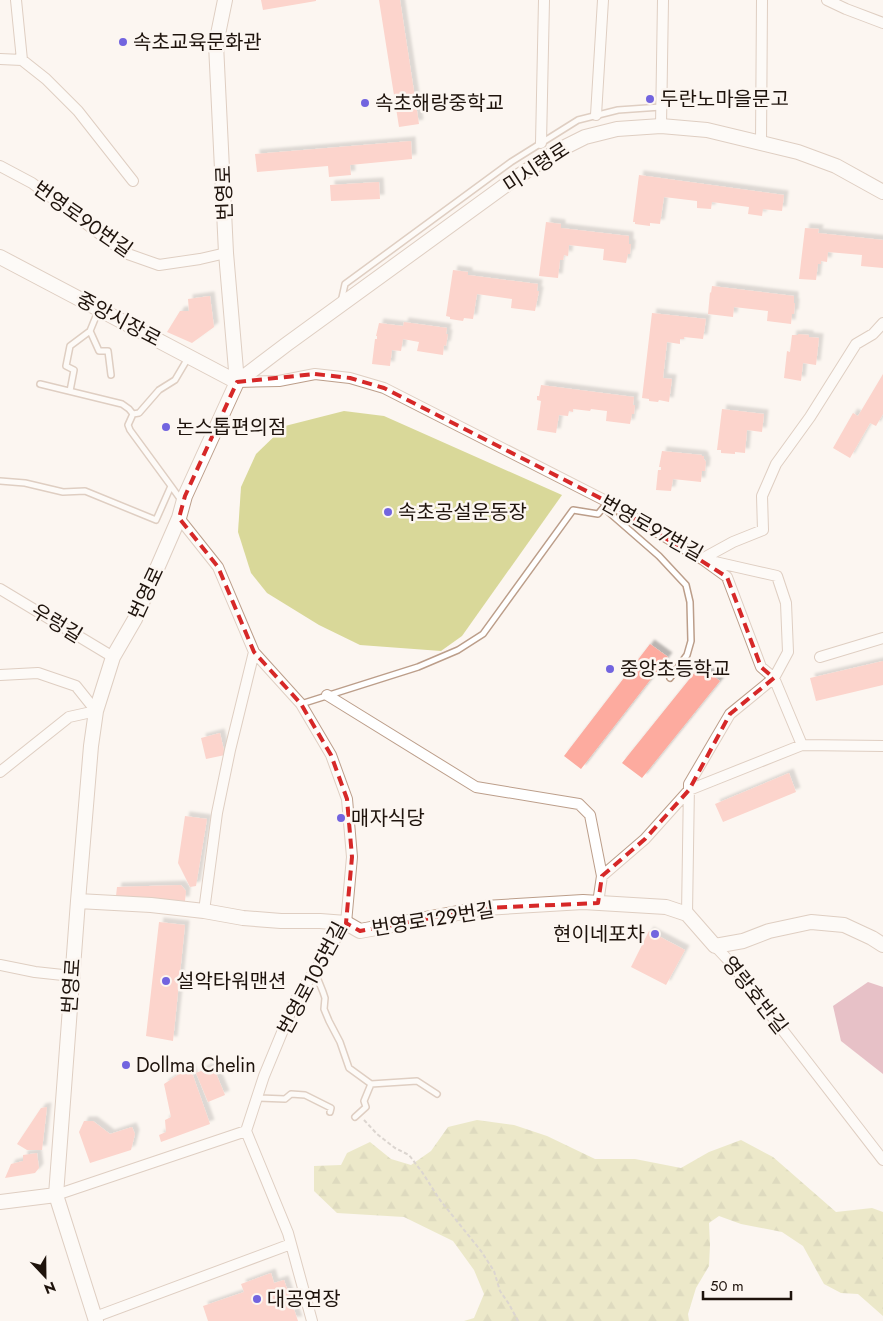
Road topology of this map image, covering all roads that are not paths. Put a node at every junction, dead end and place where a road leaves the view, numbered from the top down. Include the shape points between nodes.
1 (16, 0) edge
2 (225, 0) edge
3 (544, 0) edge
4 (603, 0) edge
5 (663, 0) edge
6 (762, 0) edge
7 (827, 0) edge
8 (882, 20) edge
9 (0, 59) edge
10 (22, 60) junction
11 (661, 107) junction
12 (596, 116) junction
13 (660, 126) junction
14 (541, 143) junction
15 (761, 143) junction
16 (0, 166) edge
17 (133, 181) dead end
18 (883, 192) edge
19 (226, 253) junction
20 (0, 257) edge
21 (340, 306) junction
22 (100, 309) junction
23 (883, 323) edge
24 (90, 331) junction
25 (189, 357) junction
26 (111, 375) dead end
27 (237, 382) junction
28 (40, 384) dead end
29 (70, 391) junction
30 (133, 414) junction
31 (0, 481) edge
32 (171, 486) junction
33 (183, 504) junction
34 (606, 505) junction
35 (180, 518) junction
36 (702, 559) junction
37 (0, 589) edge
38 (883, 638) edge
39 (254, 652) junction
40 (113, 657) junction
41 (820, 657) dead end
42 (0, 675) edge
43 (670, 678) dead end
44 (774, 678) junction
45 (328, 695) junction
46 (301, 704) junction
47 (96, 711) junction
48 (802, 744) junction
49 (883, 746) edge
50 (0, 772) edge
51 (689, 790) junction
52 (602, 876) junction
53 (78, 901) junction
54 (598, 903) junction
55 (204, 911) junction
56 (687, 914) junction
57 (346, 923) junction
58 (883, 945) edge
59 (716, 946) junction
60 (0, 965) edge
61 (314, 971) junction
62 (72, 976) junction
63 (264, 1076) junction
64 (371, 1084) junction
65 (437, 1094) dead end
66 (330, 1112) dead end
67 (357, 1116) road end
68 (246, 1131) junction
69 (883, 1160) edge
70 (56, 1195) junction
71 (0, 1202) edge
72 (291, 1244) junction
73 (96, 1319) edge
74 (312, 1321) edge

1 - 10 street
2 - 19 main road, 번영로 via 216,44
3 - 14 street
4 - 12 street
5 - 11 street
6 - 15 street
7 - 8 street
9 - 10 street
10 - 17 street via 78,111
11 - 12 lane via 618,110
11 - 13 street
12 - 14 lane via 578,120
13 - 15 main road, 미시령로 via 707,130
13 - 21 main road, 미시령로 via 617,129 585,137 557,151
14 - 21 lane via 345,284
15 - 18 main road, 미시령로 via 836,166
16 - 19 street, 번영로90번길 via 32,183 125,253 159,265
19 - 27 main road, 번영로
20 - 22 main road, 중앙시장로
21 - 27 main road, 미시령로
22 - 24 lane
22 - 25 main road, 중앙시장로
23 - 36 street via 874,334 856,344 776,464 762,496 763,530
24 - 26 lane via 99,351 108,351
24 - 29 lane via 70,346 66,366 74,370
25 - 27 main road, 중앙시장로
25 - 30 lane via 175,380 159,390 139,413
27 - 33 main road, 번영로
27 - 34 street, 번영로97번길 via 315,374 350,378 384,388
28 - 29 lane
29 - 30 lane via 122,404
30 - 32 lane via 128,425 130,430
31 - 32 lane via 63,492 85,491 156,520
32 - 33 lane
33 - 35 main road, 번영로
34 - 36 street, 번영로97번길
34 - 43 lane via 686,585 690,602 690,641 687,655
34 - 45 lane via 598,514 573,510 483,634 458,650 418,667
35 - 39 street, 번영로105번길 via 218,567
35 - 40 main road, 번영로 via 135,618
36 - 44 street via 727,577 761,666
36 - 44 street, 번영로97번길 via 778,576 786,603 788,652
37 - 40 street, 우렁길
38 - 41 street
39 - 46 street, 번영로105번길
39 - 55 street via 217,813
40 - 47 main road, 번영로
42 - 47 street via 38,673 76,686
44 - 48 street
44 - 51 street, 번영로97번길 via 730,714 689,784
45 - 46 lane
45 - 52 street via 476,787 579,804 590,815
46 - 57 street, 번영로105번길 via 331,755 347,799 352,857
47 - 50 street via 69,717
47 - 53 main road, 번영로
48 - 49 street
48 - 51 street
51 - 52 street via 645,839
51 - 56 street, 번영로97번길
52 - 54 street
53 - 55 main road, 번영로129번길
53 - 62 main road, 번영로
54 - 56 main road, 번영로129번길 via 666,907
54 - 57 main road, 번영로129번길 via 485,908 360,931
55 - 57 main road, 번영로129번길 via 243,918
56 - 59 main road
57 - 61 street, 번영로105번길
58 - 59 main road, 영랑호반길 via 844,925 811,922
59 - 69 street, 영랑호반길
60 - 62 street
61 - 63 street, 번영로105번길 via 295,1001
61 - 64 lane via 325,998 324,1009 349,1068
62 - 70 main road, 번영로
63 - 66 lane via 259,1098 285,1099 291,1094 305,1095 331,1108
63 - 68 street, 번영로105번길
64 - 65 lane via 417,1081
64 - 67 lane via 364,1101 366,1107
68 - 70 street
68 - 72 street
70 - 71 main road
70 - 73 main road, 번영로
72 - 73 street, 번영로
72 - 74 street

